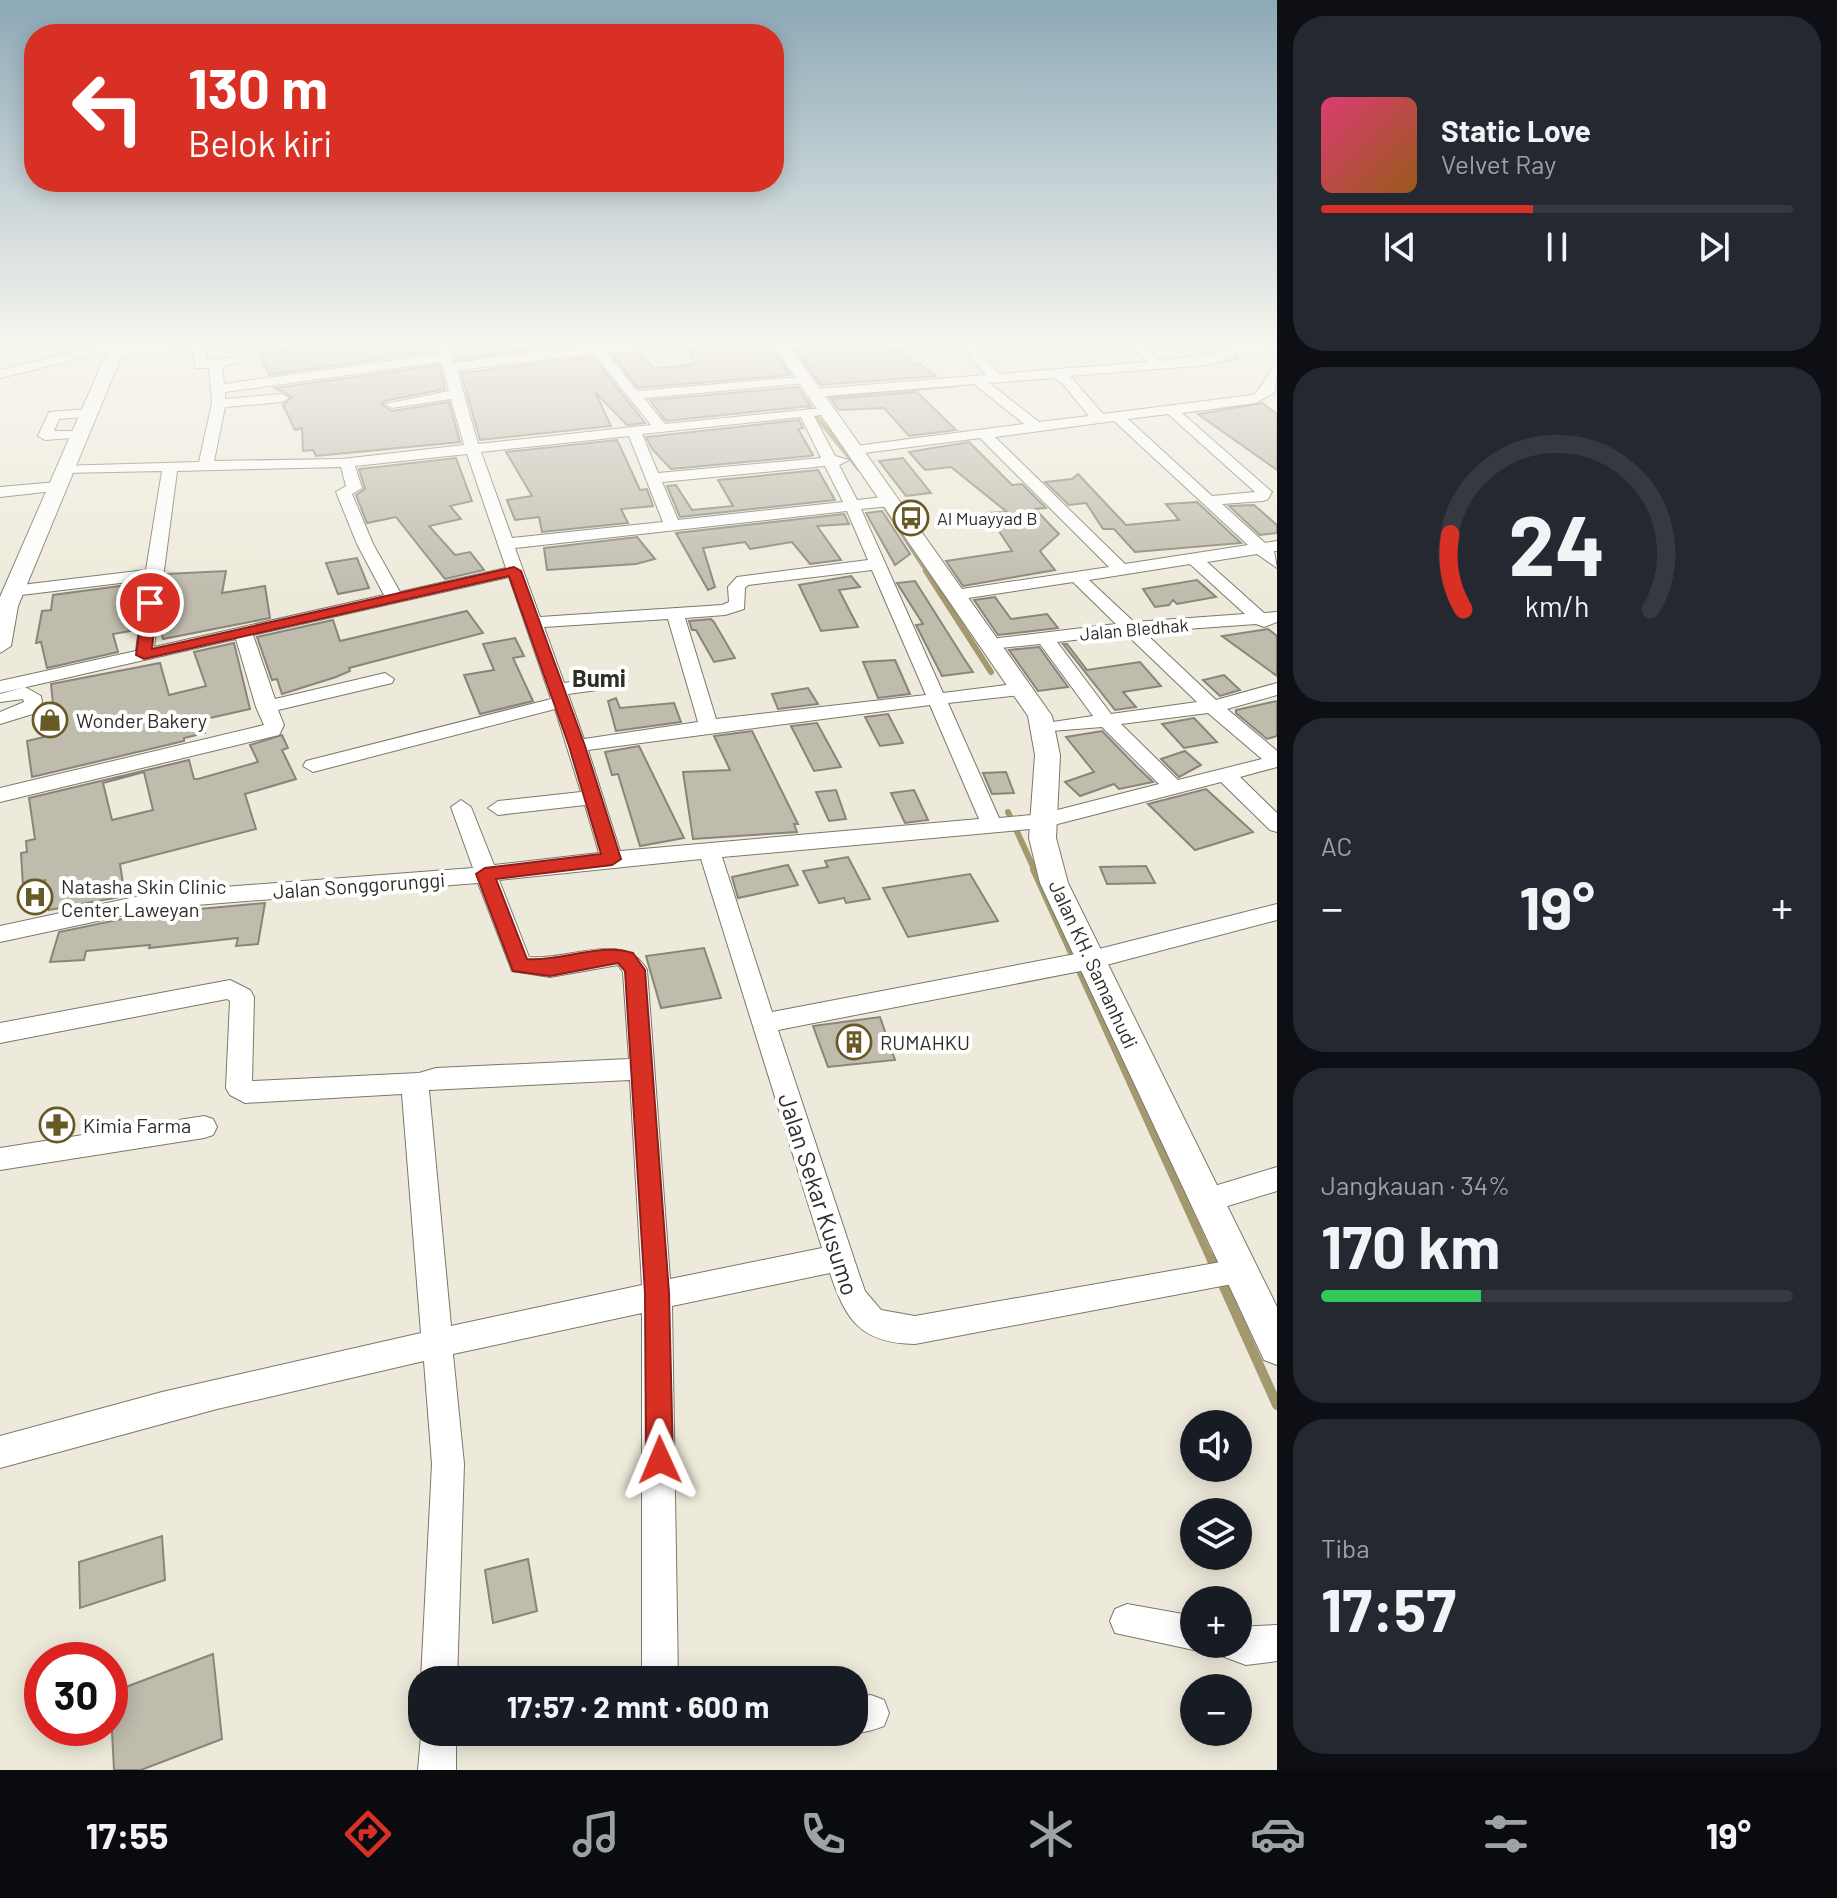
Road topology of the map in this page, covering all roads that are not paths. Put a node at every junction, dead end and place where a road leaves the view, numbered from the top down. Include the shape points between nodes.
1 (49, 428) edge
2 (82, 428) edge
3 (213, 428) edge
4 (466, 428) edge
5 (661, 428) edge
6 (821, 428) edge
7 (836, 428) edge
8 (1037, 428) joint
9 (1040, 428) edge
10 (1128, 428) edge
11 (1191, 428) edge
12 (634, 432) junction
13 (79, 434) junction
14 (984, 434) junction
15 (472, 448) junction
16 (859, 454) junction
17 (347, 462) junction
18 (831, 462) junction
19 (170, 468) junction
20 (205, 468) junction
21 (60, 478) junction
22 (652, 478) junction
23 (0, 492) edge
24 (1205, 501) junction
25 (882, 502) junction
26 (852, 505) junction
27 (673, 526) junction
28 (505, 544) junction
29 (1277, 546) edge
30 (1258, 549) junction
31 (1194, 559) junction
32 (1277, 563) edge
33 (878, 564) junction
34 (514, 571) junction
35 (1123, 571) junction
36 (153, 574) junction
37 (1078, 578) junction
38 (955, 595) junction
39 (394, 597) junction
40 (7, 601) edge
41 (675, 615) junction
42 (1268, 617) edge
43 (533, 623) junction
44 (1128, 628) junction
45 (1277, 631) edge
46 (243, 633) junction
47 (1045, 638) junction
48 (990, 644) junction
49 (0, 646) edge
50 (144, 655) junction
51 (385, 679) dead end
52 (619, 681) dead end
53 (0, 687) edge
54 (1021, 689) junction
55 (1277, 689) edge
56 (558, 696) junction
57 (0, 699) edge
58 (935, 700) junction
59 (1209, 704) junction
60 (265, 707) junction
61 (0, 718) edge
62 (1106, 720) junction
63 (709, 726) junction
64 (1046, 728) junction
65 (577, 746) junction
66 (1277, 761) edge
67 (313, 766) dead end
68 (1226, 775) junction
69 (1175, 788) junction
70 (0, 795) edge
71 (592, 798) junction
72 (461, 807) dead end
73 (498, 808) dead end
74 (1016, 823) junction
75 (1277, 825) edge
76 (709, 851) junction
77 (612, 859) junction
78 (485, 874) junction
79 (1277, 912) edge
80 (0, 934) edge
81 (1079, 962) junction
82 (763, 1023) junction
83 (0, 1033) edge
84 (644, 1069) junction
85 (419, 1083) junction
86 (204, 1127) dead end
87 (0, 1159) edge
88 (1277, 1179) edge
89 (1208, 1200) junction
90 (839, 1258) junction
91 (1233, 1272) junction
92 (657, 1293) junction
93 (435, 1345) junction
94 (1277, 1347) edge
95 (0, 1452) edge
96 (1127, 1621) dead end
97 (1180, 1630) edge
98 (1277, 1643) edge
99 (1252, 1646) edge
100 (440, 1666) edge
101 (660, 1666) edge
102 (438, 1746) edge
103 (437, 1770) edge

1 - 13 street via 45,436
2 - 13 main road
3 - 20 street
4 - 15 street
5 - 12 street
6 - 18 street
7 - 16 main road
8 - 9 street
8 - 14 street
10 - 24 street
11 - 24 street via 1264,492
12 - 15 street
12 - 22 street
13 - 21 main road
14 - 16 street
14 - 35 street
15 - 17 street
15 - 28 street
16 - 18 street
16 - 25 main road
17 - 20 street
17 - 39 street via 354,488 344,492
18 - 22 street
18 - 26 street
19 - 20 street
19 - 21 street
19 - 36 street
21 - 23 street
21 - 40 main road
22 - 27 street
24 - 30 street
25 - 26 street
25 - 38 main road
26 - 27 street
26 - 33 street
27 - 28 street
28 - 34 street
29 - 30 street
30 - 31 street
30 - 32 street
31 - 35 street
31 - 42 street
33 - 41 street via 743,581 736,587 740,599 735,608
33 - 58 street
34 - 39 street
34 - 43 street
35 - 37 street
36 - 40 street
36 - 50 street
37 - 38 street
37 - 44 street
38 - 48 main road
39 - 46 street
40 - 49 main road
41 - 43 street
41 - 63 street
42 - 44 street, Jalan Bledhak
42 - 45 street
43 - 56 street
44 - 47 street, Jalan Bledhak
44 - 59 street
46 - 50 street
46 - 60 street
47 - 48 street, Jalan Bledhak
47 - 62 street
48 - 54 main road
50 - 53 street
51 - 60 street
52 - 56 street
54 - 58 street
54 - 64 main road
55 - 59 street
56 - 65 street
56 - 67 street
57 - 61 street via 25,693 33,702 29,709
58 - 63 street
58 - 74 street
59 - 62 street
59 - 66 street
60 - 70 street via 272,731
62 - 64 street
62 - 69 street
63 - 65 street
64 - 74 main road, Jalan KH. Samanhudi via 1047,773
65 - 71 street
66 - 68 street, Jalan Songgorunggi
68 - 69 street, Jalan Songgorunggi
68 - 75 street
69 - 74 street, Jalan Songgorunggi
71 - 73 street
71 - 77 street
72 - 78 street
74 - 76 street, Jalan Songgorunggi
74 - 81 main road, Jalan KH. Samanhudi via 1042,840
76 - 77 street, Jalan Songgorunggi
76 - 82 street, Jalan Sekar Kusumo
77 - 78 street, Jalan Songgorunggi
78 - 80 street, Jalan Songgorunggi via 158,900
78 - 84 street via 520,965 550,968 618,956 632,963
79 - 81 street
81 - 82 street
81 - 89 main road, Jalan KH. Samanhudi
82 - 90 street, Jalan Sekar Kusumo
83 - 85 street via 230,989 242,997 242,1091
84 - 85 street
84 - 92 street
85 - 93 street via 415,1094
86 - 87 street
88 - 89 street
89 - 91 main road, Jalan KH. Samanhudi
90 - 91 street, Jalan Sekar Kusumo via 858,1308 874,1324 901,1331
90 - 92 street
91 - 94 main road, Jalan KH. Samanhudi
92 - 93 street
92 - 101 street
93 - 95 street via 201,1396
93 - 100 street via 448,1464
96 - 97 street
98 - 99 street
102 - 103 street

